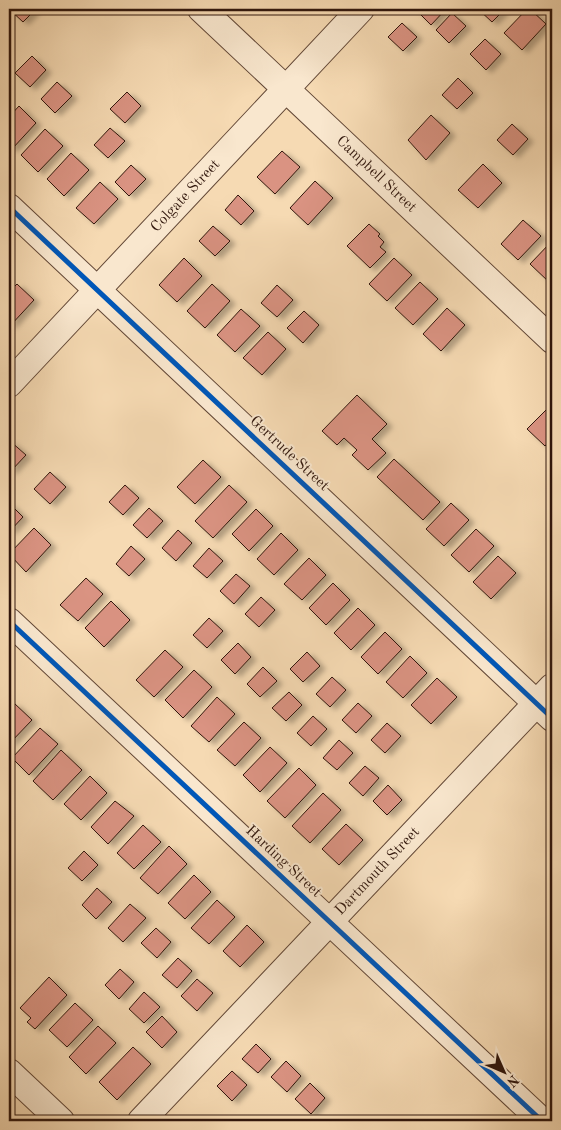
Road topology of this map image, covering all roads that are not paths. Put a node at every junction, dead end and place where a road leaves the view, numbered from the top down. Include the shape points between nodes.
1 (201, 9) edge
2 (361, 9) edge
3 (286, 89) junction
4 (9, 207) edge
5 (96, 290) junction
6 (552, 340) edge
7 (9, 384) edge
8 (9, 620) edge
9 (547, 703) edge
10 (328, 922) junction
11 (9, 1072) edge
12 (61, 1121) edge
13 (141, 1121) edge
14 (542, 1121) edge

1 - 3 street, Campbell Street
2 - 3 street, Colgate Street
3 - 5 street, Colgate Street
3 - 6 street, Campbell Street
4 - 5 street, Gertrude Street
5 - 7 street, Colgate Street
5 - 9 street, Gertrude Street
8 - 10 street, Harding Street
9 - 10 street, Dartmouth Street
10 - 13 street, Dartmouth Street
10 - 14 street, Harding Street
11 - 12 street

